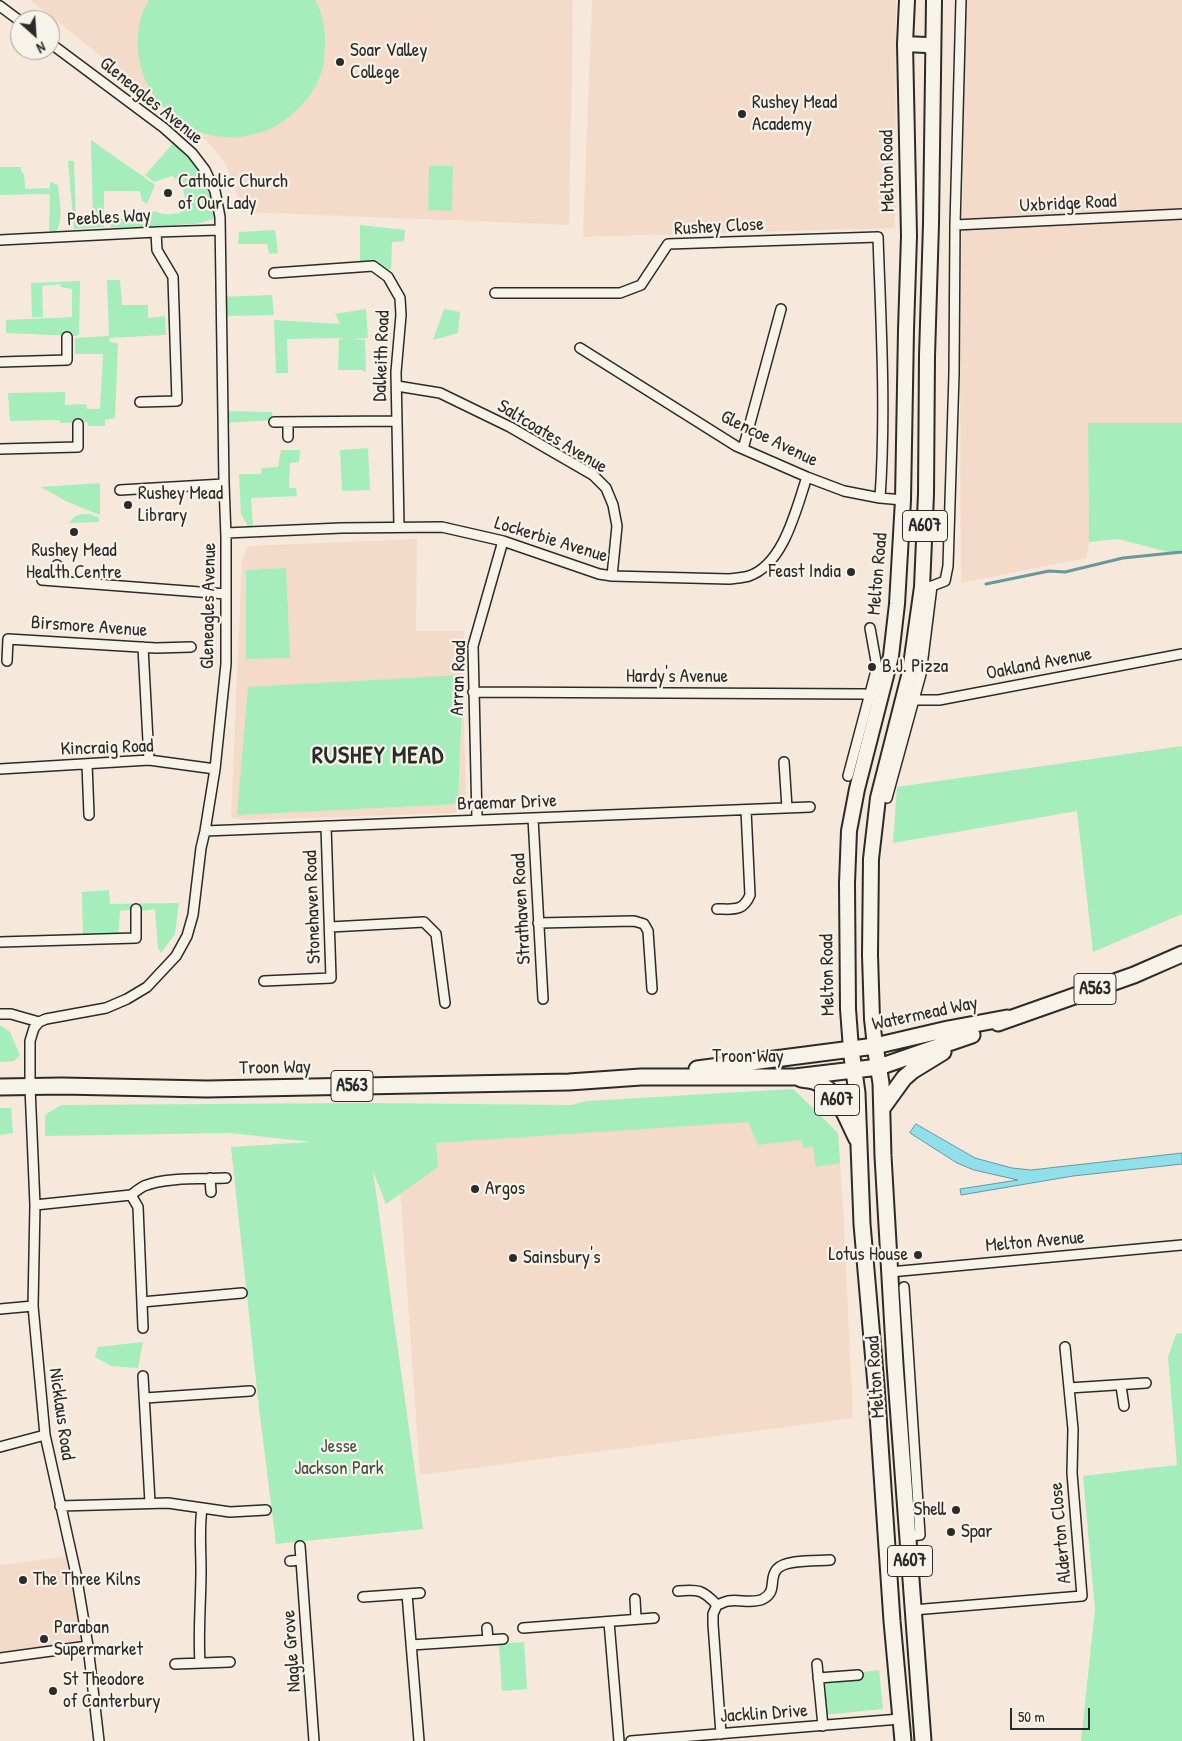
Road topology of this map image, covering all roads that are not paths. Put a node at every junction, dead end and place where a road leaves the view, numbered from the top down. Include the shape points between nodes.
1 (907, 0) edge
2 (934, 0) edge
3 (961, 0) edge
4 (905, 44) junction
5 (932, 47) junction
6 (60, 50) edge
7 (1182, 214) edge
8 (955, 225) junction
9 (220, 230) junction
10 (156, 232) junction
11 (0, 240) edge
12 (274, 273) dead end
13 (495, 293) dead end
14 (780, 309) dead end
15 (67, 337) dead end
16 (580, 348) dead end
17 (927, 358) junction
18 (0, 362) edge
19 (396, 386) junction
20 (140, 402) dead end
21 (396, 421) junction
22 (274, 422) dead end
23 (288, 422) junction
24 (78, 424) dead end
25 (905, 425) junction
26 (288, 437) dead end
27 (0, 449) edge
28 (743, 449) junction
29 (807, 477) junction
30 (224, 484) junction
31 (120, 490) dead end
32 (880, 498) junction
33 (903, 500) junction
34 (400, 526) junction
35 (226, 533) junction
36 (503, 540) junction
37 (57, 565) dead end
38 (612, 576) junction
39 (42, 580) dead end
40 (57, 581) junction
41 (927, 587) junction
42 (226, 594) junction
43 (870, 628) dead end
44 (143, 647) junction
45 (191, 647) dead end
46 (1182, 654) edge
47 (7, 661) dead end
48 (473, 692) junction
49 (875, 695) junction
50 (907, 700) junction
51 (149, 760) junction
52 (784, 762) dead end
53 (87, 764) junction
54 (0, 769) edge
55 (215, 769) junction
56 (848, 776) dead end
57 (856, 796) junction
58 (882, 798) junction
59 (810, 807) dead end
60 (786, 808) junction
61 (746, 810) junction
62 (89, 815) dead end
63 (533, 818) junction
64 (477, 820) junction
65 (326, 826) junction
66 (205, 831) junction
67 (136, 909) dead end
68 (717, 910) dead end
69 (538, 924) junction
70 (330, 927) junction
71 (0, 942) edge
72 (1182, 954) edge
73 (264, 981) dead end
74 (652, 989) dead end
75 (543, 999) dead end
76 (445, 1003) dead end
77 (0, 1014) edge
78 (1007, 1018) junction
79 (39, 1022) junction
80 (972, 1035) junction
81 (875, 1046) junction
82 (851, 1049) junction
83 (879, 1067) junction
84 (855, 1071) junction
85 (641, 1077) junction
86 (795, 1077) junction
87 (0, 1087) edge
88 (30, 1087) junction
89 (883, 1108) junction
90 (860, 1145) junction
91 (210, 1178) junction
92 (226, 1178) dead end
93 (211, 1192) dead end
94 (131, 1195) junction
95 (35, 1205) junction
96 (1182, 1245) edge
97 (890, 1272) junction
98 (904, 1287) dead end
99 (242, 1294) dead end
100 (142, 1302) junction
101 (33, 1306) junction
102 (0, 1309) edge
103 (899, 1322) junction
104 (143, 1328) dead end
105 (1066, 1347) dead end
106 (143, 1376) dead end
107 (883, 1378) junction
108 (1146, 1383) dead end
109 (1121, 1386) junction
110 (1069, 1388) junction
111 (250, 1391) dead end
112 (145, 1398) junction
113 (1124, 1406) dead end
114 (45, 1435) junction
115 (0, 1447) edge
116 (902, 1453) junction
117 (910, 1475) junction
118 (150, 1503) junction
119 (60, 1506) junction
120 (202, 1508) junction
121 (266, 1510) dead end
122 (884, 1517) junction
123 (300, 1546) dead end
124 (301, 1560) junction
125 (830, 1560) dead end
126 (290, 1561) dead end
127 (817, 1561) junction
128 (818, 1572) dead end
129 (678, 1591) dead end
130 (420, 1593) dead end
131 (408, 1594) junction
132 (363, 1597) dead end
133 (635, 1599) dead end
134 (717, 1605) junction
135 (913, 1610) junction
136 (654, 1618) dead end
137 (636, 1619) junction
138 (610, 1622) junction
139 (488, 1628) dead end
140 (523, 1628) dead end
141 (503, 1639) dead end
142 (488, 1640) junction
143 (412, 1645) junction
144 (88, 1646) junction
145 (0, 1658) edge
146 (230, 1662) dead end
147 (200, 1663) junction
148 (175, 1664) dead end
149 (817, 1664) dead end
150 (858, 1675) dead end
151 (818, 1678) junction
152 (900, 1719) junction
153 (922, 1720) junction
154 (823, 1726) junction
155 (721, 1734) junction
156 (673, 1739) edge
157 (98, 1741) edge
158 (314, 1741) edge
159 (419, 1741) edge
160 (619, 1741) edge
161 (631, 1741) edge
162 (903, 1741) edge
163 (915, 1741) edge
164 (923, 1741) edge

1 - 4 main road, Melton Road / A607
2 - 5 main road, Melton Road / A607
3 - 8 street
4 - 5 main road
4 - 25 main road, Melton Road / A607 via 909,236
5 - 17 main road, Melton Road / A607
6 - 9 street, Gleneagles Avenue via 164,128 192,153 215,191
7 - 8 street, Uxbridge Road
8 - 41 street via 948,566 945,581
9 - 10 street, Peebles Way
9 - 30 street, Gleneagles Avenue
10 - 11 street, Peebles Way
10 - 20 street via 157,250 173,277 177,401
12 - 19 street, Dalkeith Road via 373,266 388,277 400,298
13 - 32 street, Rushey Close via 620,293 641,285 668,244 878,237 883,371
14 - 28 street
15 - 18 street via 67,360
16 - 28 street, Glencoe Avenue
17 - 25 main road via 917,358 914,362 913,419
17 - 41 main road, Melton Road / A607
19 - 21 street, Dalkeith Road
19 - 38 street, Saltcoates Avenue via 440,393 510,427 593,475 606,488 617,526
21 - 23 street
21 - 34 street, Dalkeith Road
22 - 23 street
23 - 26 street
24 - 27 street via 78,447
25 - 33 main road, Melton Road / A607
28 - 29 street, Glencoe Avenue
29 - 32 street, Glencoe Avenue via 844,491
29 - 38 street, Lockerbie Avenue via 776,556 764,568 748,576 729,579
30 - 31 street
30 - 35 street, Gleneagles Avenue
32 - 33 street, Glencoe Avenue
33 - 49 main road, Melton Road / A607 via 891,656
34 - 35 street, Lockerbie Avenue
34 - 36 street, Lockerbie Avenue via 442,527
35 - 42 street, Gleneagles Avenue
36 - 38 street, Lockerbie Avenue
36 - 48 street, Arran Road via 473,646
37 - 40 street
39 - 40 street
40 - 42 street
41 - 50 main road, Melton Road / A607
42 - 55 street, Gleneagles Avenue via 226,664
43 - 49 street via 877,667
44 - 45 street, Birsmore Avenue
44 - 47 street, Birsmore Avenue via 8,639
44 - 51 street
46 - 50 street, Oakland Avenue via 939,700
48 - 49 street, Hardy's Avenue
48 - 64 street, Arran Road
49 - 56 street
49 - 57 main road, Melton Road / A607
50 - 58 main road, Melton Road / A607
51 - 53 street, Kincraig Road
51 - 55 street, Kincraig Road
52 - 60 street
53 - 54 street, Kincraig Road
53 - 62 street
55 - 66 street, Gleneagles Avenue
57 - 58 main road
57 - 82 main road, Melton Road / A607 via 849,831 847,883
58 - 81 main road, Melton Road / A607 via 871,859 870,893
59 - 60 street, Braemar Drive
60 - 61 street, Braemar Drive
61 - 63 street, Braemar Drive
61 - 68 street via 750,895 741,908
63 - 64 street, Braemar Drive
63 - 69 street, Strathaven Road
64 - 65 street, Braemar Drive
65 - 66 street, Braemar Drive
65 - 70 street, Stonehaven Road
66 - 79 street, Gleneagles Avenue via 196,900 187,936 176,956 147,987 127,999 106,1008
67 - 71 street via 136,938
69 - 74 street via 634,921 644,924 648,931
69 - 75 street, Strathaven Road
70 - 73 street, Stonehaven Road via 331,978
70 - 76 street via 424,922 436,934
72 - 78 highway, Watermead Way / A563 via 1134,975
77 - 79 street
78 - 80 highway, Watermead Way / A563
78 - 81 highway, Watermead Way / A563
79 - 88 street via 30,1041
80 - 83 highway, Watermead Way / A563
80 - 89 highway, Watermead Way / A563 via 912,1071
81 - 82 highway, Watermead Way / A563
81 - 83 highway, Melton Road / A607
82 - 84 highway, Melton Road / A607
82 - 85 highway, Troon Way
83 - 84 highway, Watermead Way / A563
83 - 89 highway, Melton Road / A607
84 - 86 highway, Troon Way
84 - 90 highway, Melton Road / A607
85 - 86 highway, Troon Way
85 - 88 highway, Troon Way / A563 via 569,1082 207,1089
86 - 90 highway, Melton Road / A607 via 818,1082 828,1090
87 - 88 highway, Troon Way / A563
88 - 95 street, Nicklaus Road
89 - 97 highway, Melton Road / A607
90 - 107 highway, Melton Road / A607 via 862,1224
91 - 92 street
91 - 93 street
91 - 94 street via 144,1186
94 - 95 street
94 - 100 street via 138,1207
95 - 101 street, Nicklaus Road
96 - 97 street, Melton Avenue
97 - 103 highway, Melton Road / A607
98 - 103 street
99 - 100 street
100 - 104 street
101 - 102 street
101 - 114 street, Nicklaus Road
103 - 107 highway, Melton Road
103 - 117 street via 912,1392
105 - 110 street, Alderton Close
106 - 112 street
107 - 116 highway, Melton Road / A607
107 - 122 highway, Melton Road / A607
108 - 109 street
109 - 110 street
109 - 113 street
110 - 135 street, Alderton Close via 1082,1596
111 - 112 street via 234,1397
112 - 118 street
114 - 115 street
114 - 119 street, Nicklaus Road
116 - 117 highway, Melton Road / A607
116 - 122 highway via 895,1454 889,1461 891,1506
117 - 135 highway, Melton Road / A607 via 908,1536
118 - 119 street
118 - 120 street
119 - 144 street, Nicklaus Road
120 - 121 street
120 - 147 street
122 - 152 highway, Melton Road / A607
123 - 124 street, Nagle Grove
124 - 126 street
124 - 158 street, Nagle Grove
125 - 127 street
127 - 128 street
127 - 134 street via 791,1563 777,1569 772,1590 760,1600 727,1601
129 - 134 street via 694,1589 706,1593
130 - 131 street
131 - 132 street
131 - 143 street
133 - 137 street
134 - 155 street via 713,1624
135 - 153 highway, Melton Road / A607
136 - 137 street
137 - 138 street
138 - 140 street via 538,1632
138 - 160 street
139 - 142 street
141 - 142 street
142 - 143 street
143 - 159 street
144 - 145 street
144 - 157 street, Nicklaus Road
146 - 147 street
147 - 148 street
149 - 151 street
150 - 151 street
151 - 154 street
152 - 154 street, Jacklin Drive
152 - 162 highway, Melton Road / A607
153 - 163 highway, Melton Road via 915,1731
153 - 164 highway, Melton Road / A607
154 - 155 street, Jacklin Drive
155 - 156 street, Jacklin Drive
156 - 161 street, Jacklin Drive

